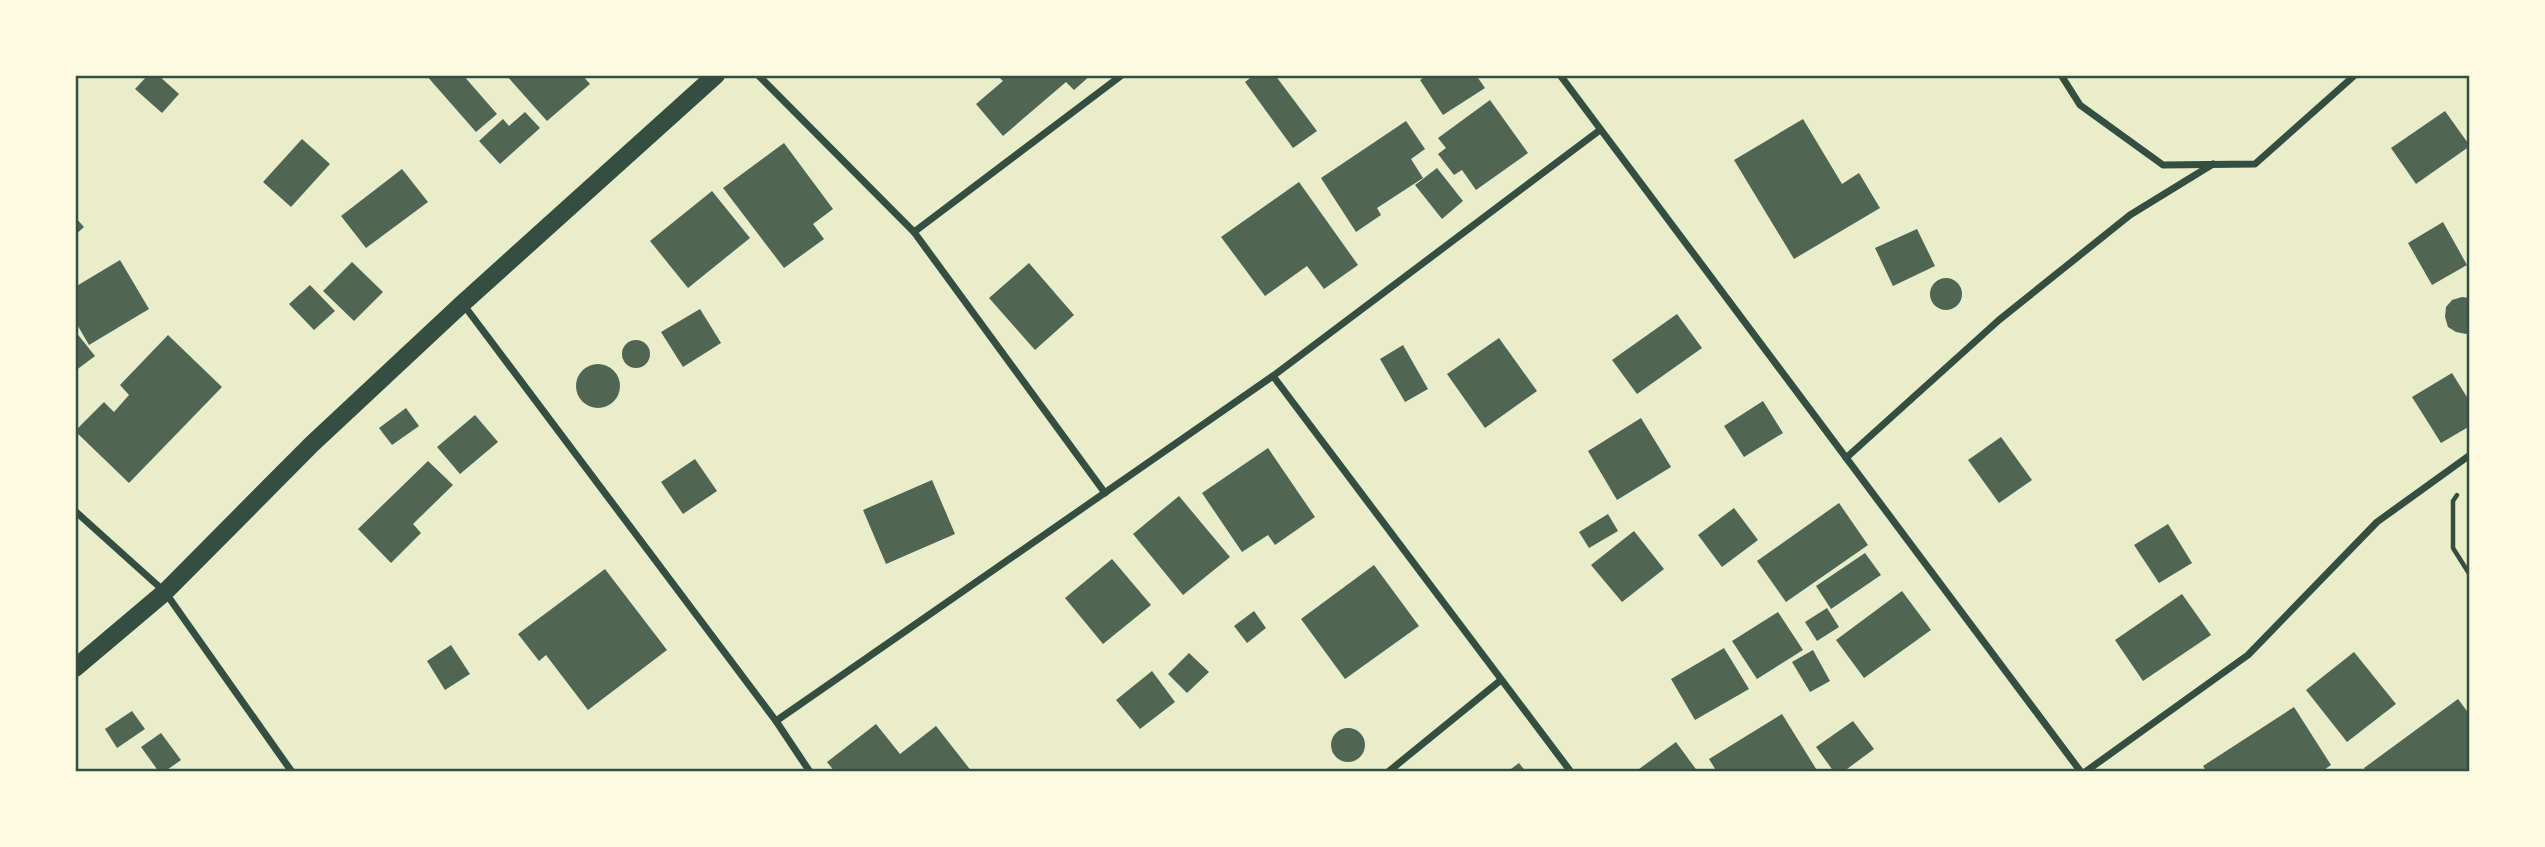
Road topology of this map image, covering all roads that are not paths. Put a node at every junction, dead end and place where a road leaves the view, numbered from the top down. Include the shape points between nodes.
1 (716, 75) edge
2 (758, 75) edge
3 (1122, 75) edge
4 (1560, 75) edge
5 (2061, 75) edge
6 (2355, 75) edge
7 (1600, 130) junction
8 (2213, 164) junction
9 (914, 232) junction
10 (463, 303) junction
11 (1273, 376) junction
12 (2470, 455) edge
13 (1846, 458) junction
14 (1105, 493) junction
15 (75, 510) edge
16 (165, 593) junction
17 (75, 668) edge
18 (1501, 680) junction
19 (776, 721) junction
20 (292, 772) edge
21 (810, 772) edge
22 (1388, 772) edge
23 (1571, 772) edge
24 (2083, 772) edge

1 - 10 main road
2 - 9 street
3 - 9 street
4 - 7 street
5 - 8 street via 2080,105 2163,165
6 - 8 street via 2255,164
7 - 11 street
7 - 13 street
8 - 13 street via 2130,215 2010,311
9 - 14 street
10 - 16 main road via 312,444
10 - 19 street
11 - 14 street
11 - 18 street
12 - 24 street via 2378,522 2248,655
13 - 24 street
14 - 19 street
15 - 16 street
16 - 17 main road
16 - 20 street
18 - 22 street
18 - 23 street
19 - 21 street

